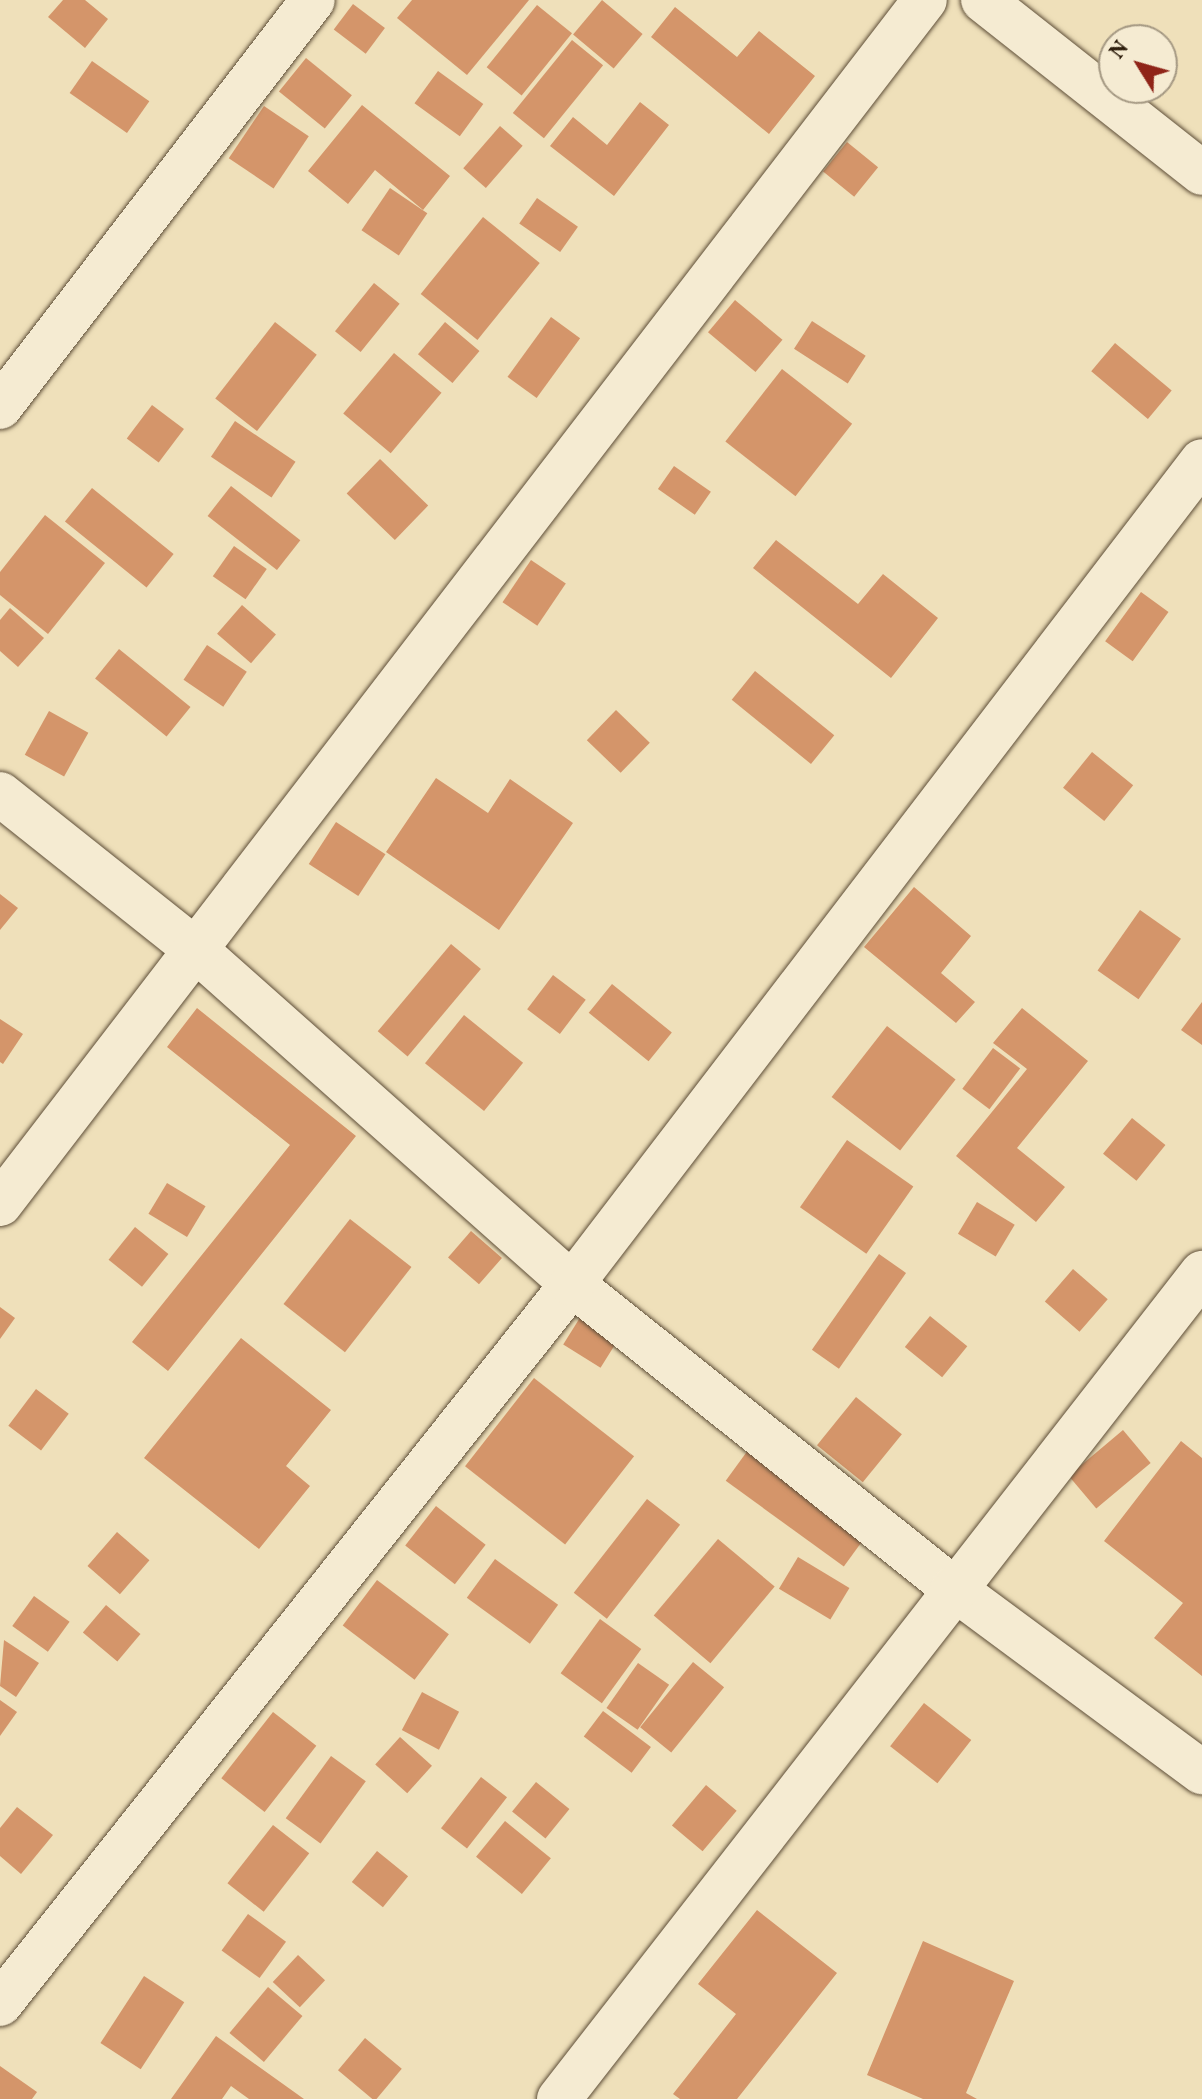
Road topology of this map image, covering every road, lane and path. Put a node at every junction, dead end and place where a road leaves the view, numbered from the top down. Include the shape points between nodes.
1 (313, 0) edge
2 (925, 0) edge
3 (983, 0) edge
4 (1202, 173) edge
5 (0, 407) edge
6 (1202, 461) edge
7 (0, 794) edge
8 (196, 950) junction
9 (0, 1204) edge
10 (1202, 1273) edge
11 (572, 1284) junction
12 (953, 1588) junction
13 (1202, 1772) edge
14 (0, 2004) edge
15 (559, 2099) edge

1 - 5 street
2 - 8 street
3 - 4 street
6 - 11 street
7 - 8 street
8 - 9 street
8 - 11 street
10 - 12 street
11 - 12 street
11 - 14 street
12 - 13 street
12 - 15 street

